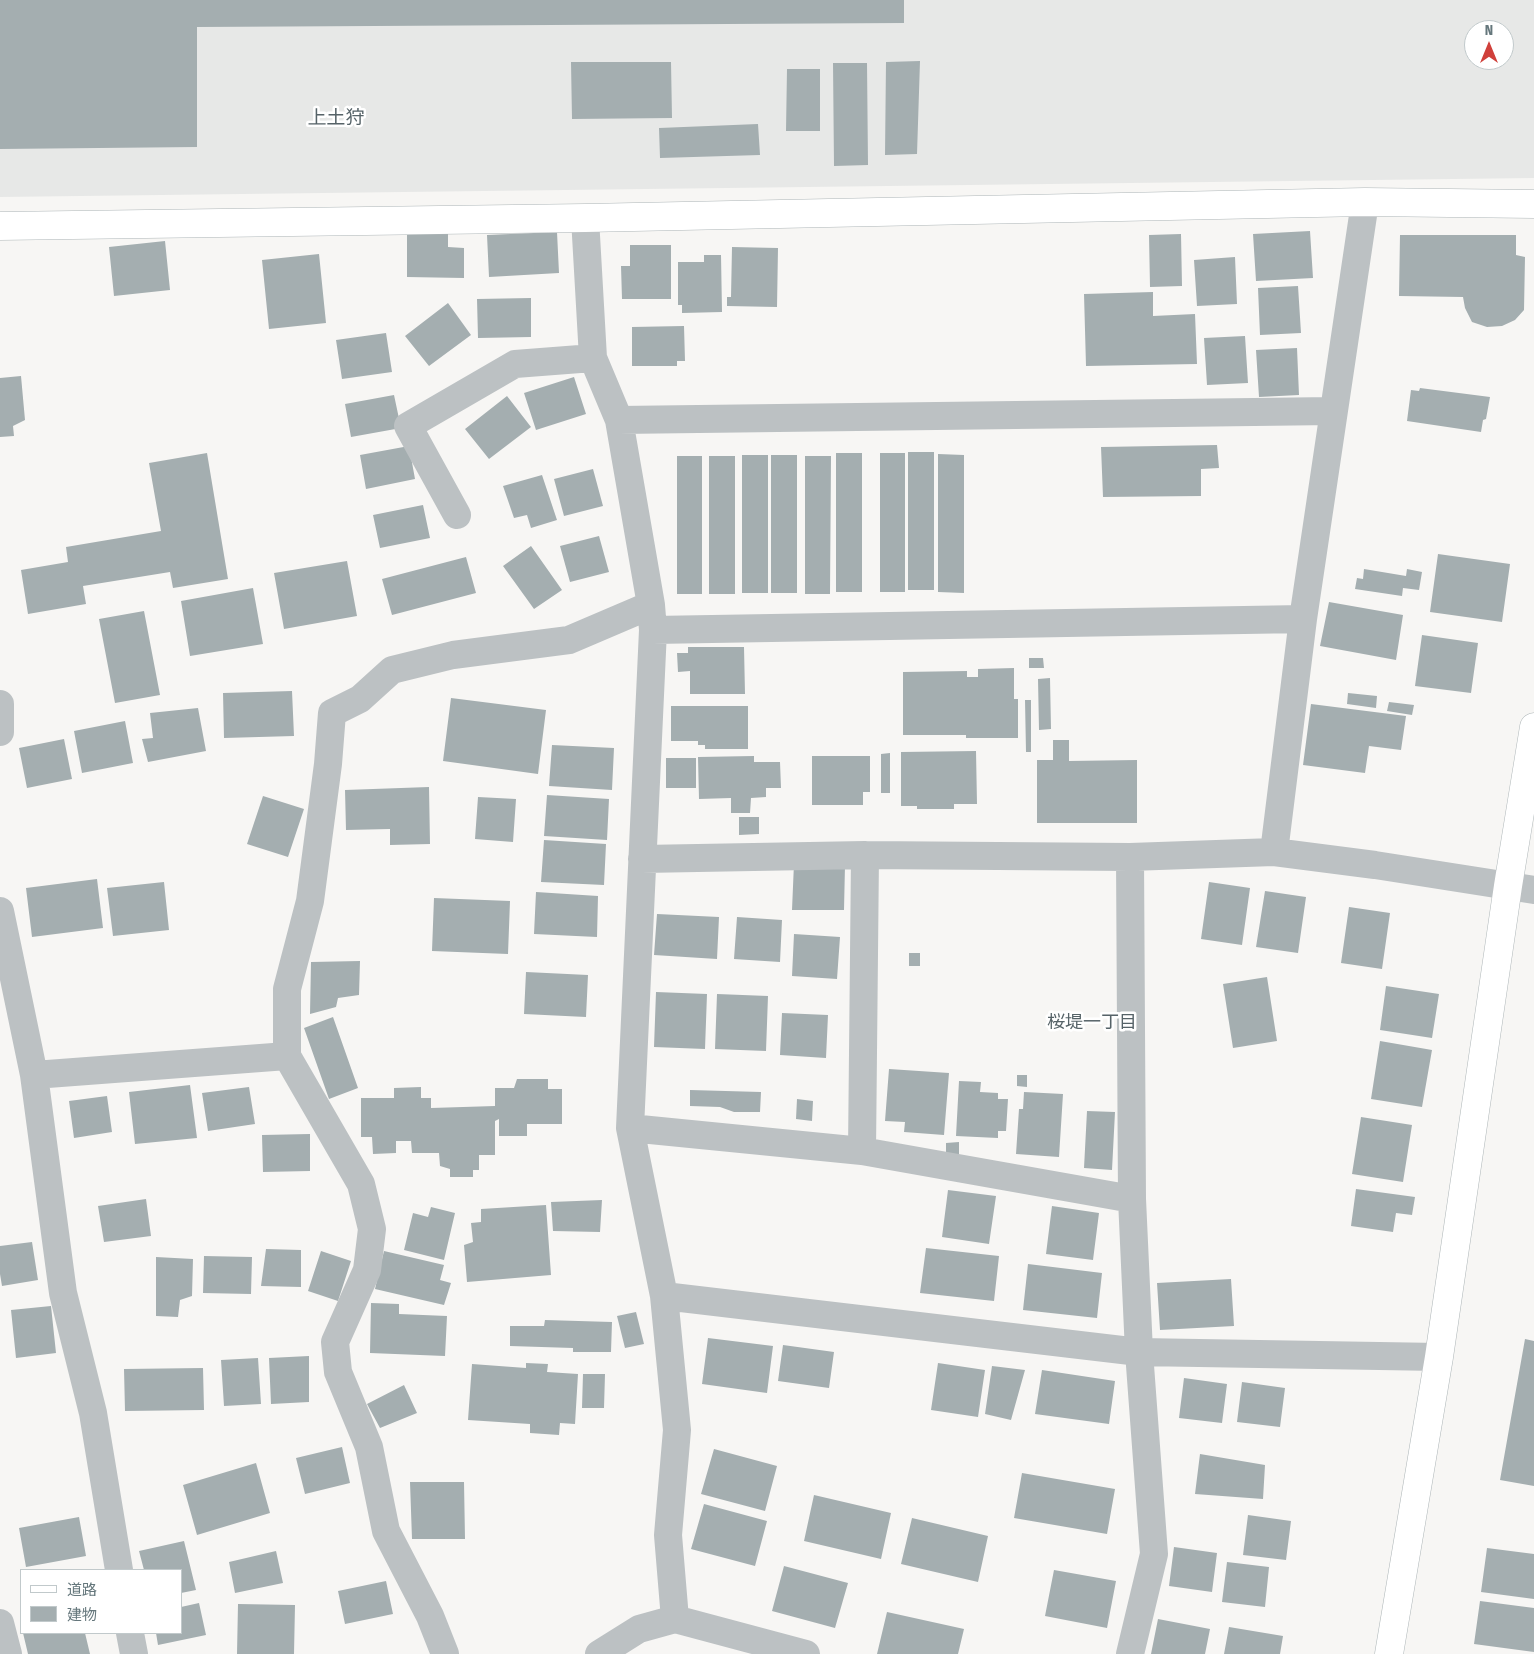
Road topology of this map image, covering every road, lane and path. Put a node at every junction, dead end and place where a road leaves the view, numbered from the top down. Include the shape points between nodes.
1 (1366, 202) junction
2 (1534, 204) edge
3 (585, 218) junction
4 (0, 226) edge
5 (593, 358) junction
6 (1334, 411) junction
7 (619, 420) junction
8 (457, 515) dead end
9 (652, 617) junction
10 (1303, 619) junction
11 (0, 704) edge
12 (1534, 727) edge
13 (0, 732) edge
14 (1274, 852) junction
15 (865, 855) junction
16 (1130, 857) junction
17 (642, 859) junction
18 (1521, 888) edge
19 (0, 911) edge
20 (287, 1056) junction
21 (34, 1075) junction
22 (630, 1128) junction
23 (862, 1151) junction
24 (1132, 1199) junction
25 (664, 1296) junction
26 (1139, 1352) junction
27 (1439, 1357) junction
28 (119, 1569) edge
29 (675, 1619) junction
30 (0, 1622) edge
31 (130, 1634) edge
32 (8, 1654) edge
33 (134, 1654) edge
34 (445, 1654) edge
35 (599, 1654) edge
36 (806, 1654) edge
37 (1130, 1654) edge
38 (1389, 1654) edge

1 - 2 street
1 - 3 street
1 - 6 street
3 - 4 street
3 - 5 street
5 - 7 street
5 - 8 street via 515,364 408,426
6 - 7 street
6 - 10 street
7 - 9 street
9 - 10 street
9 - 17 street
9 - 20 street via 569,640 453,655 392,670 360,699 332,713 310,901 287,989
10 - 14 street
11 - 13 street
12 - 18 street
14 - 16 street
14 - 18 street
15 - 16 street
15 - 17 street
15 - 23 street
16 - 24 street
17 - 22 street
18 - 27 street
19 - 21 street
20 - 21 street
20 - 34 street via 361,1184 372,1229 367,1270 335,1342 338,1372 369,1447 386,1531 430,1616
21 - 28 street via 63,1293 93,1413
22 - 23 street
22 - 25 street
23 - 24 street
24 - 26 street
25 - 26 street
25 - 29 street via 677,1430 668,1535
26 - 27 street
26 - 37 street via 1154,1554
27 - 38 street
29 - 35 street via 639,1630
29 - 36 street
30 - 32 street
31 - 33 street

